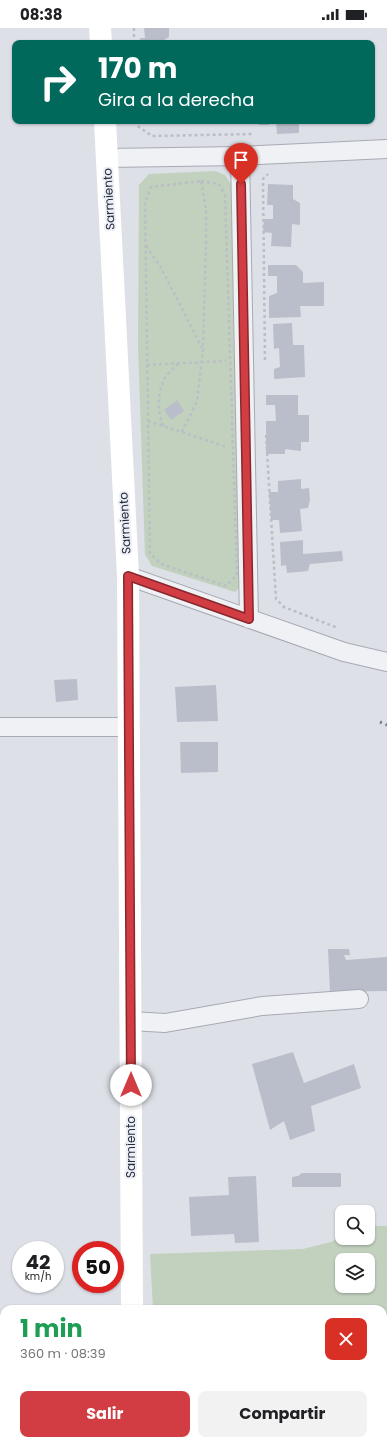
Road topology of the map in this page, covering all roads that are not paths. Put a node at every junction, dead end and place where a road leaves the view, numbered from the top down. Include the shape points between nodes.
1 (100, 28) edge
2 (101, 40) edge
3 (105, 124) edge
4 (387, 149) edge
5 (240, 156) junction
6 (106, 158) junction
7 (128, 576) junction
8 (249, 619) junction
9 (387, 662) edge
10 (0, 727) edge
11 (129, 727) junction
12 (359, 999) dead end
13 (131, 1021) junction
14 (132, 1305) edge

1 - 2 main road
3 - 6 main road, Sarmiento
4 - 5 street
5 - 6 street
5 - 8 street
6 - 7 main road, Sarmiento
7 - 8 street
7 - 11 main road, Sarmiento
8 - 9 street via 344,652
10 - 11 street
11 - 13 main road, Sarmiento
12 - 13 street via 262,1006 165,1023
13 - 14 main road, Sarmiento

